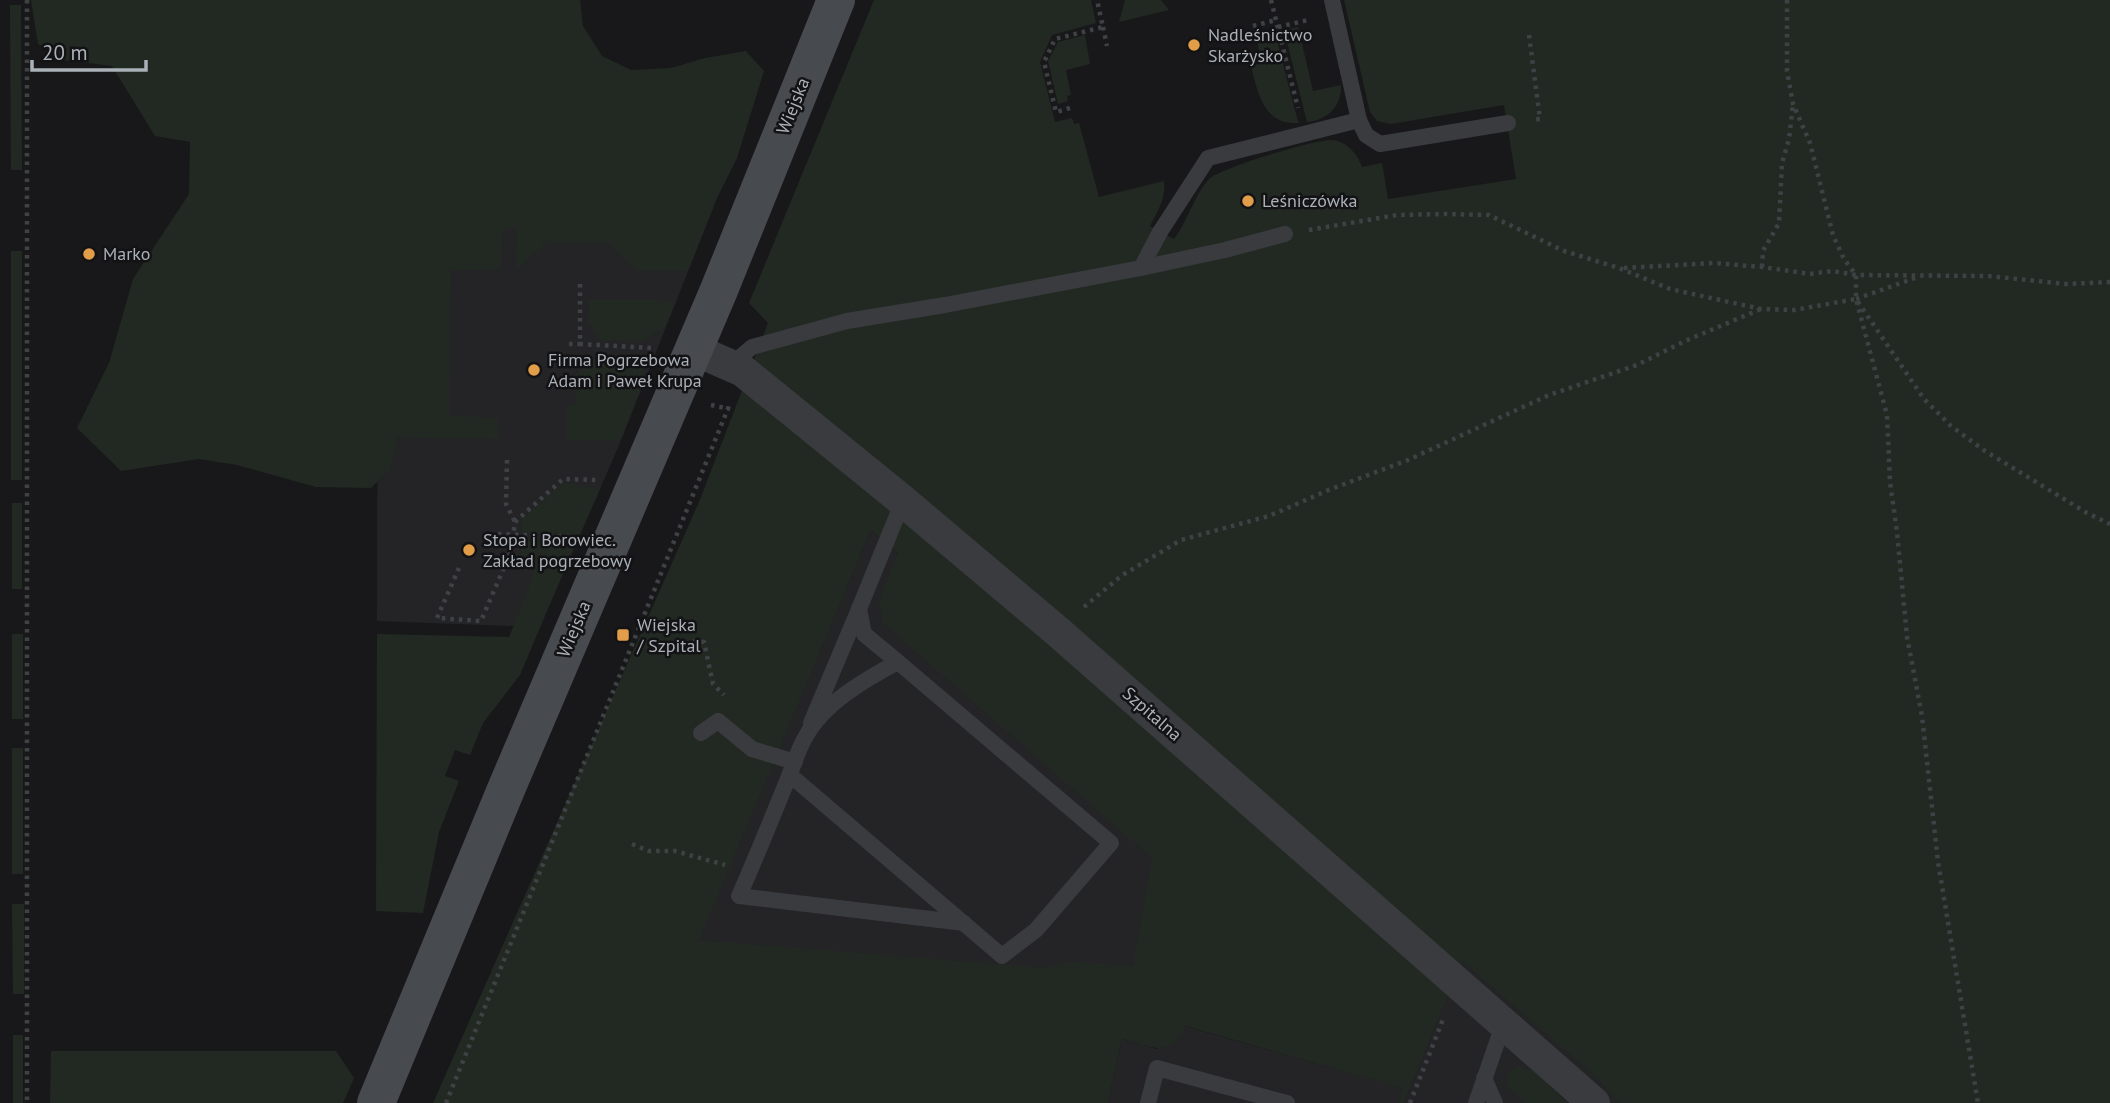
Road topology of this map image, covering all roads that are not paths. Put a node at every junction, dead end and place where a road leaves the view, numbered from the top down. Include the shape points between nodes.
1 (836, 0) edge
2 (1332, 0) edge
3 (1359, 120) junction
4 (1508, 123) road end
5 (1285, 234) road end
6 (1141, 268) junction
7 (678, 349) junction
8 (731, 365) junction
9 (903, 501) junction
10 (859, 609) junction
11 (898, 662) junction
12 (701, 733) dead end
13 (806, 734) junction
14 (792, 768) junction
15 (964, 923) junction
16 (1504, 1022) junction
17 (1484, 1078) junction
18 (376, 1103) edge
19 (1148, 1103) edge
20 (1287, 1103) edge
21 (1476, 1103) edge
22 (1495, 1103) edge
23 (1594, 1103) edge

1 - 7 street, Wiejska via 719,290
2 - 3 lane
3 - 4 lane via 1366,135 1380,144
3 - 6 lane via 1208,158
5 - 6 lane
6 - 8 lane via 847,321 752,347
7 - 8 street, Szpitalna
7 - 18 street, Wiejska via 507,787
8 - 9 street, Szpitalna via 785,403
9 - 10 lane
9 - 16 street, Szpitalna
10 - 11 lane via 864,634
10 - 13 lane
11 - 13 lane via 835,702
11 - 15 lane via 1111,843 1036,930 1002,956
12 - 14 lane via 718,721 752,748
13 - 14 lane
14 - 15 lane
14 - 15 lane via 739,896
16 - 17 lane
16 - 23 street, Szpitalna
17 - 21 lane
17 - 22 lane
19 - 20 lane via 1157,1068

